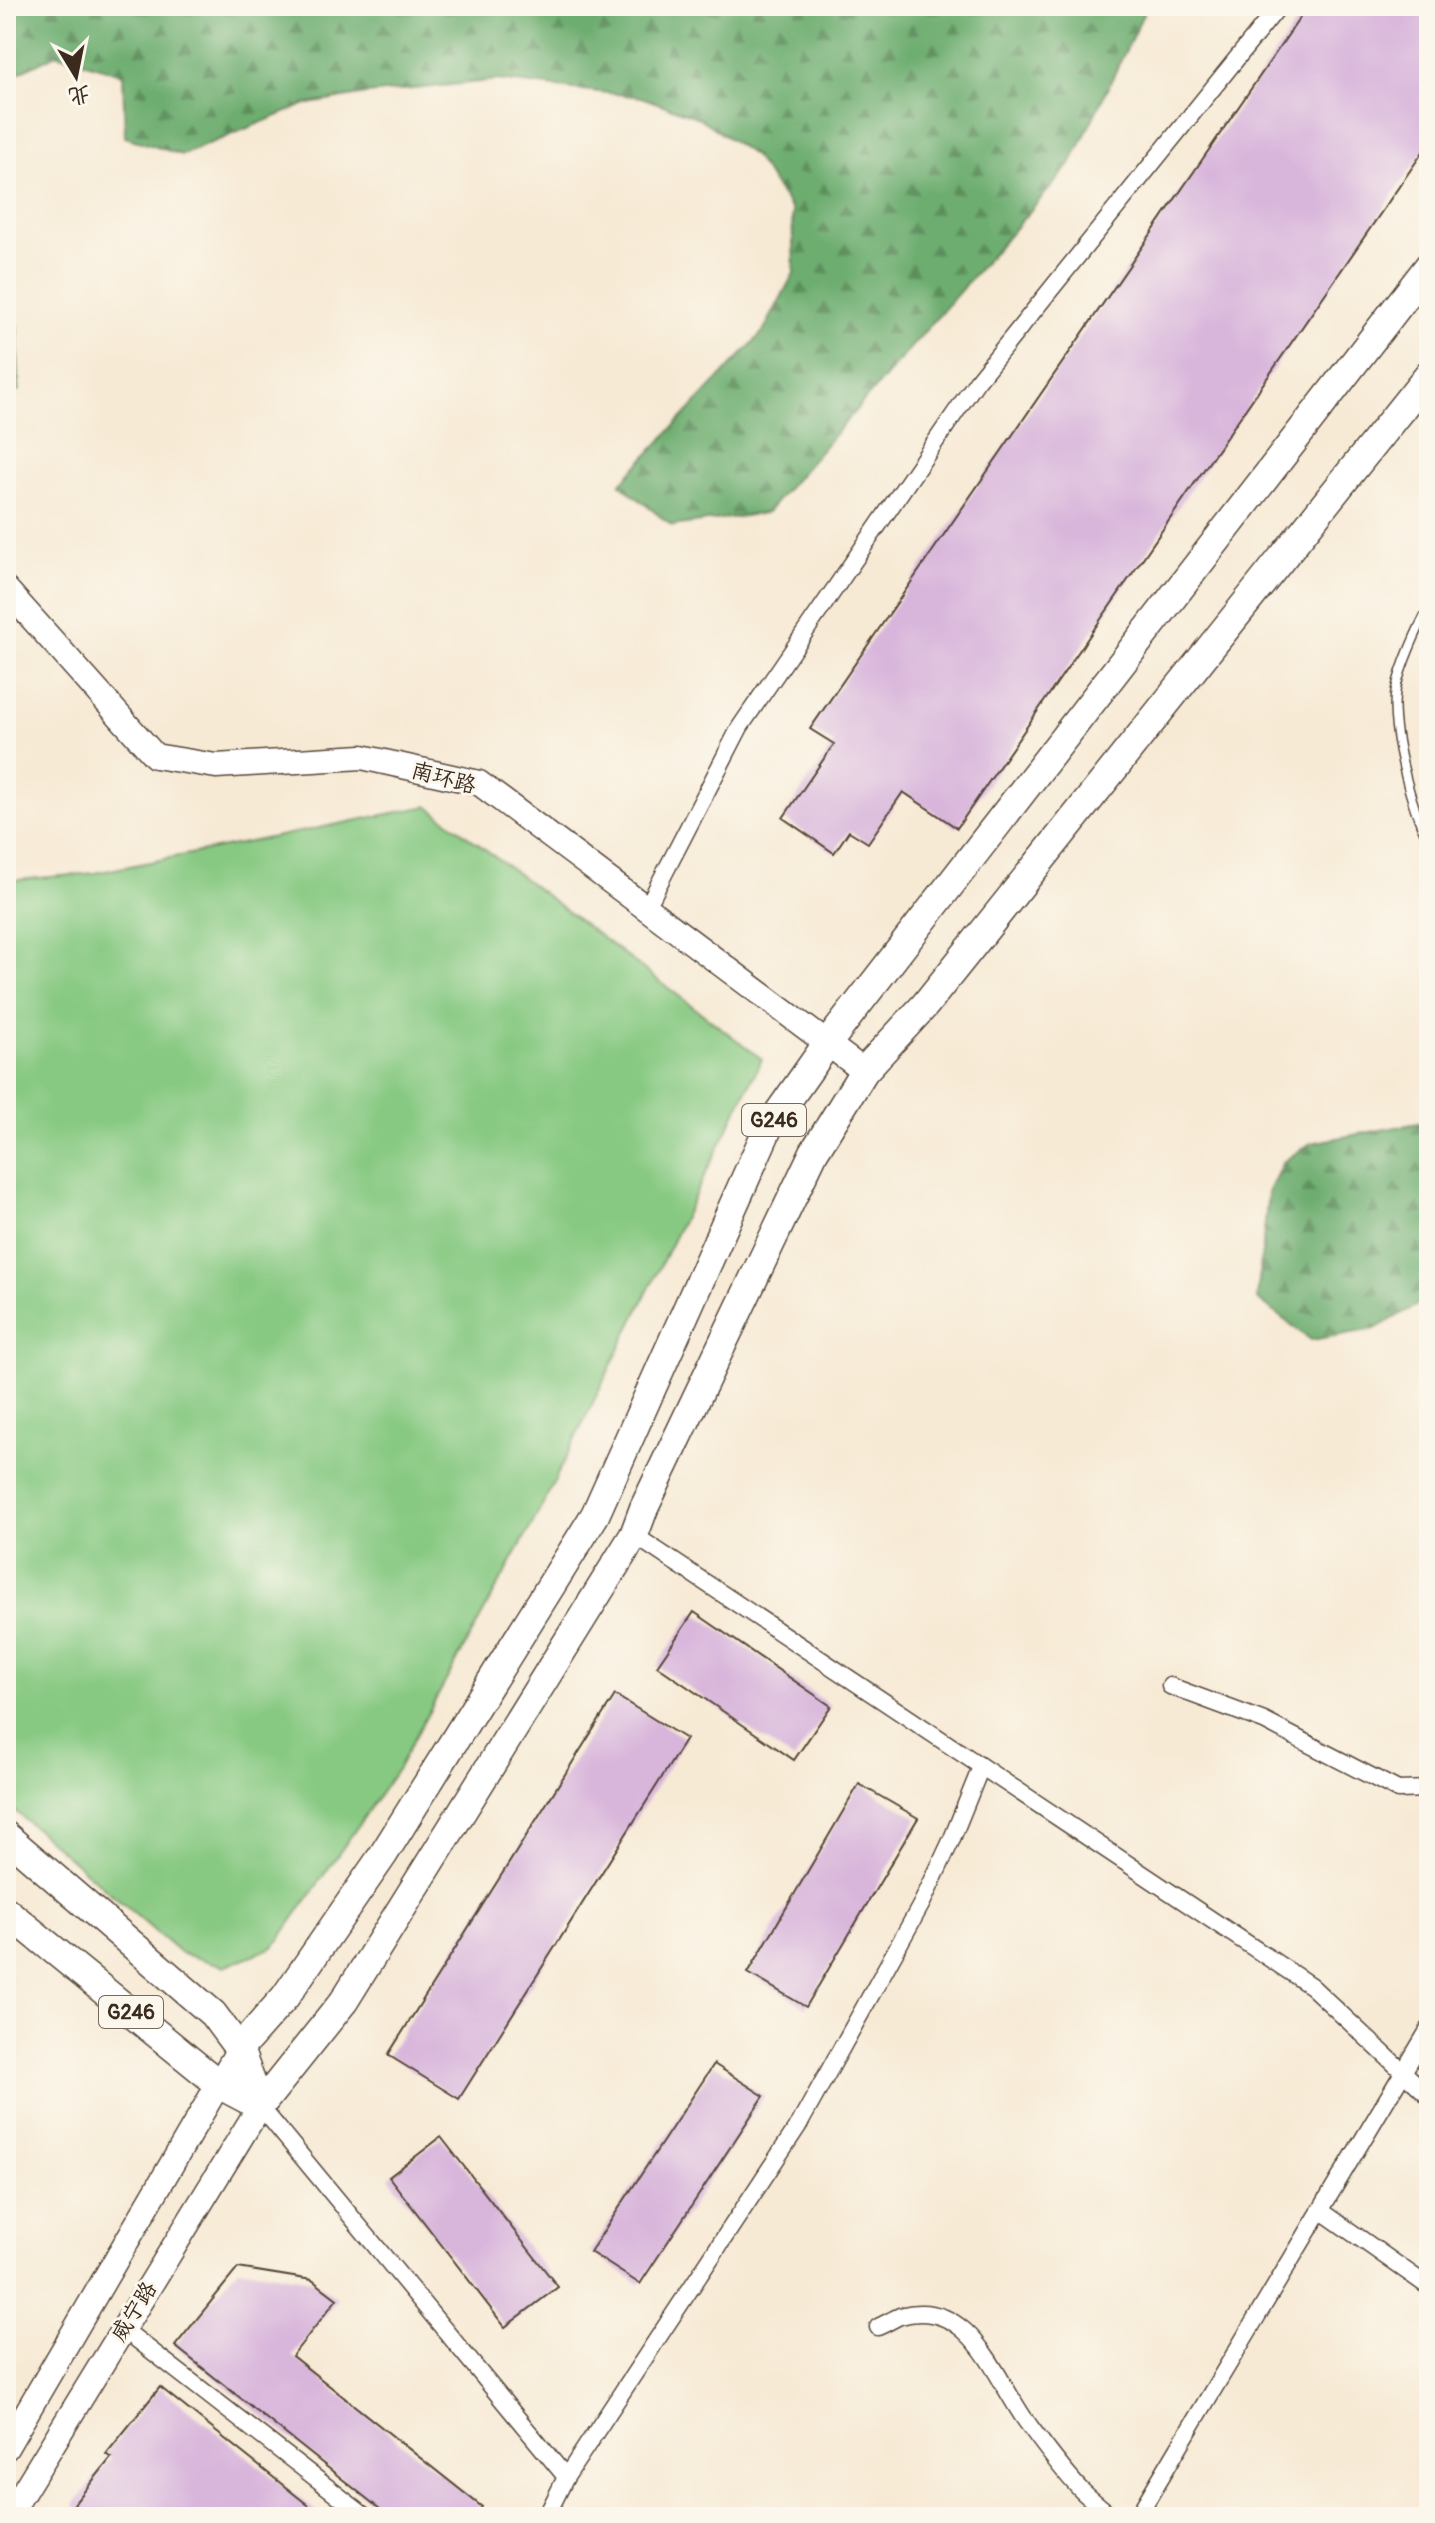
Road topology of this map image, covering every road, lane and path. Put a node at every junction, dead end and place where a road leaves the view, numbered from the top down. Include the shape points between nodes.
1 (1279, 6) edge
2 (1426, 276) edge
3 (1429, 374) edge
4 (6, 589) edge
5 (1429, 608) edge
6 (1429, 841) edge
7 (646, 909) junction
8 (827, 1044) junction
9 (864, 1071) junction
10 (634, 1535) junction
11 (1170, 1686) dead end
12 (981, 1767) junction
13 (1429, 1789) edge
14 (6, 1836) edge
15 (6, 1911) edge
16 (1429, 2029) edge
17 (239, 2049) junction
18 (1403, 2072) junction
19 (220, 2085) junction
20 (1429, 2096) edge
21 (260, 2106) junction
22 (1320, 2210) junction
23 (1429, 2287) edge
24 (878, 2327) dead end
25 (122, 2328) junction
26 (6, 2448) edge
27 (566, 2477) junction
28 (8, 2517) edge
29 (366, 2517) edge
30 (546, 2517) edge
31 (1113, 2517) edge
32 (1137, 2517) edge

1 - 7 street via 977,381 740,727
2 - 8 highway, G246
3 - 9 highway, G246 via 925,1005
4 - 7 main road, 南环路 via 155,756 216,766 362,757 479,783
5 - 6 lane via 1396,690 1396,727 1410,791
7 - 8 main road, 南环路
8 - 9 main road, 南环路
8 - 17 highway, G246 via 768,1128 595,1515 383,1855 285,1997
9 - 10 highway, G246 via 814,1152
10 - 12 street
10 - 21 highway, G246 via 344,2001
11 - 13 street via 1264,1721 1398,1790
12 - 18 street via 1311,1986
12 - 27 street via 922,1903 800,2123
14 - 17 highway, G246 via 213,2014
15 - 19 highway, G246
16 - 18 street
17 - 19 main road, 威宁路
17 - 21 highway, G246
18 - 20 street
18 - 22 street
19 - 21 highway, G246
19 - 26 main road, 威宁路
21 - 25 main road, 威宁路
21 - 27 street
22 - 23 street
22 - 32 street
24 - 31 street via 900,2316 924,2313 948,2319 968,2332 1025,2420 1080,2489
25 - 28 main road, 威宁路
25 - 29 street
27 - 30 street

